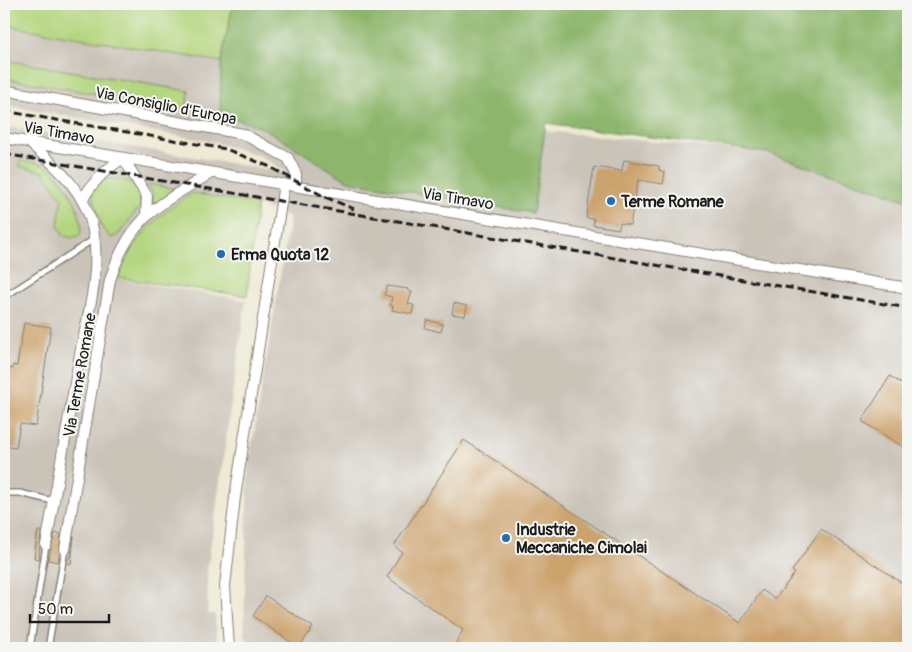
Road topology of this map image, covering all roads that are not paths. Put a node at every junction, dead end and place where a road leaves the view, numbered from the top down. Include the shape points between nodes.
1 (4, 90) edge
2 (4, 138) edge
3 (29, 142) junction
4 (123, 158) junction
5 (211, 173) junction
6 (284, 184) junction
7 (296, 186) junction
8 (83, 199) junction
9 (146, 216) junction
10 (94, 239) junction
11 (908, 288) edge
12 (4, 297) edge
13 (4, 493) edge
14 (54, 501) junction
15 (46, 545) joint
16 (65, 548) joint
17 (30, 648) edge
18 (48, 648) edge
19 (229, 648) edge

1 - 7 street, Via Consiglio d'Europa via 243,134 288,158 296,174
2 - 3 street, Via Timavo
3 - 4 street, Via Timavo
3 - 8 street, Via Terme Romane via 63,173
4 - 5 street, Via Timavo
4 - 8 street via 104,170
4 - 9 street via 147,196
5 - 6 street, Via Timavo
5 - 9 street, Via Terme Romane
6 - 7 street, Via Timavo
6 - 19 street via 235,497 225,586
7 - 11 street, Via Timavo
8 - 10 street, Via Terme Romane
9 - 16 street, Via Terme Romane via 126,240 110,280
10 - 12 lane
10 - 14 street, Via Terme Romane via 95,260 89,306
13 - 14 lane
14 - 15 street, Via Terme Romane
15 - 17 lane
16 - 18 lane

